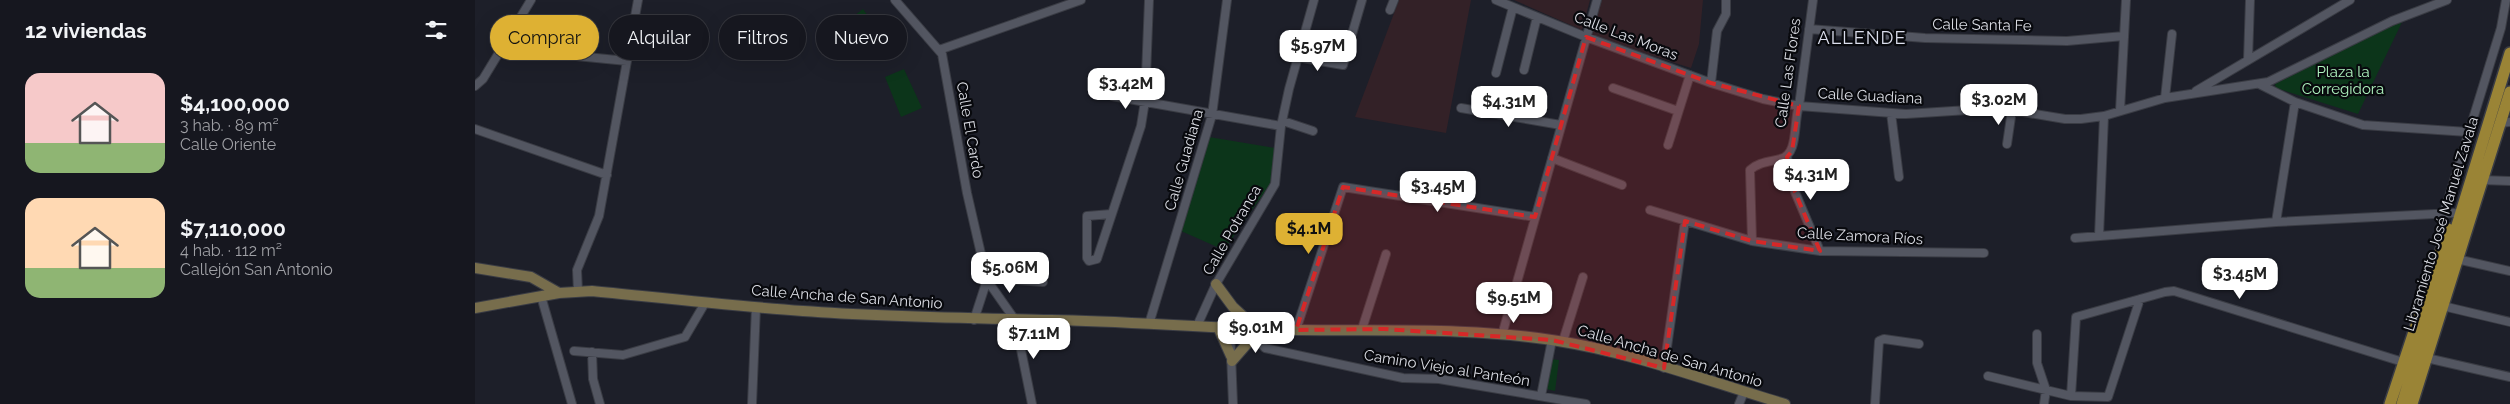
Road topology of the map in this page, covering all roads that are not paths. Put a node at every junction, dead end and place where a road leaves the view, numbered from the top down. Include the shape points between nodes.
1 (531, 0) edge
2 (637, 0) edge
3 (895, 0) edge
4 (1081, 0) edge
5 (1149, 0) edge
6 (1227, 0) edge
7 (1314, 0) edge
8 (1362, 0) edge
9 (1394, 0) edge
10 (1496, 0) edge
11 (1597, 0) edge
12 (1726, 0) edge
13 (1813, 0) edge
14 (2126, 0) edge
15 (2249, 0) edge
16 (2350, 0) edge
17 (2447, 0) edge
18 (2506, 0) edge
19 (2337, 4) edge
20 (1513, 7) junction
21 (1391, 10) dead end
22 (1537, 17) junction
23 (1809, 29) junction
24 (2172, 34) dead end
25 (2124, 36) junction
26 (1586, 37) junction
27 (939, 50) junction
28 (2510, 53) edge
29 (1297, 57) junction
30 (599, 58) edge
31 (2248, 60) junction
32 (627, 61) junction
33 (1524, 70) dead end
34 (1496, 73) dead end
35 (1690, 75) junction
36 (1711, 83) junction
37 (2259, 84) junction
38 (475, 86) edge
39 (1613, 88) dead end
40 (2510, 92) edge
41 (2193, 94) junction
42 (1112, 96) dead end
43 (2165, 98) junction
44 (1145, 101) junction
45 (2295, 102) junction
46 (1799, 106) junction
47 (1461, 108) dead end
48 (2510, 108) edge
49 (2012, 110) junction
50 (1678, 111) junction
51 (2120, 111) junction
52 (1891, 113) junction
53 (1212, 115) junction
54 (2104, 116) junction
55 (2505, 122) edge
56 (1282, 124) junction
57 (1561, 125) junction
58 (475, 128) edge
59 (1313, 131) dead end
60 (2469, 132) junction
61 (2007, 144) dead end
62 (1668, 145) dead end
63 (1787, 157) junction
64 (1552, 158) junction
65 (607, 174) junction
66 (1899, 177) dead end
67 (2510, 181) edge
68 (1622, 184) dead end
69 (2476, 184) junction
70 (1650, 210) dead end
71 (2449, 213) junction
72 (1111, 214) junction
73 (1535, 217) junction
74 (1685, 221) junction
75 (2276, 222) junction
76 (2099, 236) junction
77 (2075, 238) dead end
78 (1753, 241) junction
79 (1820, 251) junction
80 (1386, 254) dead end
81 (1984, 254) dead end
82 (2461, 260) junction
83 (475, 268) edge
84 (2510, 271) edge
85 (1583, 277) dead end
86 (987, 279) junction
87 (1043, 282) dead end
88 (1216, 284) junction
89 (578, 291) junction
90 (559, 293) junction
91 (541, 296) junction
92 (2140, 299) junction
93 (705, 303) junction
94 (756, 306) junction
95 (2447, 307) junction
96 (475, 308) edge
97 (974, 320) junction
98 (1015, 320) junction
99 (2510, 322) edge
100 (1149, 324) junction
101 (1197, 326) junction
102 (1218, 327) junction
103 (1230, 328) junction
104 (1260, 329) junction
105 (1362, 329) junction
106 (1296, 330) junction
107 (2037, 334) dead end
108 (1502, 335) junction
109 (1557, 341) junction
110 (1919, 344) dead end
111 (574, 351) dead end
112 (592, 352) junction
113 (1231, 359) junction
114 (2431, 359) junction
115 (2403, 362) junction
116 (1664, 368) junction
117 (1988, 376) dead end
118 (2510, 377) edge
119 (2046, 390) junction
120 (1744, 392) junction
121 (1541, 396) junction
122 (2071, 396) junction
123 (572, 404) edge
124 (600, 404) edge
125 (752, 404) edge
126 (1032, 404) edge
127 (1233, 404) edge
128 (1586, 404) edge
129 (1739, 404) edge
130 (1785, 404) edge
131 (1875, 404) edge
132 (2044, 404) edge
133 (2390, 404) edge
134 (2402, 404) edge
135 (2411, 404) edge
136 (2418, 404) edge

1 - 38 street via 483,79
2 - 32 street
3 - 27 street, Calle El Cardo
4 - 27 street
5 - 44 street
6 - 53 street, Calle Guadiana
7 - 29 street, Calle Potranca
8 - 29 street via 1343,65
9 - 21 street
10 - 20 street, Calle Las Moras
11 - 26 street
12 - 36 street via 1726,14 1717,31
13 - 23 street, Calle Las Flores
14 - 25 street
15 - 31 street
16 - 19 street
17 - 37 street, Calle Guadiana via 2391,21 2269,82
18 - 60 street via 2501,28
19 - 31 street
20 - 22 street, Calle Las Moras
20 - 34 street
22 - 26 street, Calle Las Moras
22 - 33 street
23 - 25 street, Calle Santa Fe via 1877,36 2067,41
23 - 46 street, Calle Las Flores
24 - 43 street
25 - 51 street
26 - 35 street, Calle Las Moras
26 - 57 street
27 - 86 street, Calle El Cardo via 946,69 967,193
28 - 69 main road, Libramiento José Manuel Zavala
29 - 56 street, Calle Potranca
30 - 32 street
31 - 41 street
32 - 65 street
35 - 36 street, Calle Guadiana
35 - 50 street
36 - 46 street, Calle Guadiana
37 - 41 street, Calle Guadiana
37 - 45 street
39 - 50 street
40 - 55 main road, Libramiento José Manuel Zavala
41 - 43 street, Calle Guadiana
42 - 44 street
43 - 51 street, Calle Guadiana
44 - 53 street
44 - 72 street via 1140,132
45 - 60 street via 2363,125
45 - 75 street
46 - 52 street, Calle Guadiana
46 - 63 street, Calle Las Flores via 1792,151
47 - 57 street
48 - 55 street
49 - 52 street, Calle Guadiana via 1982,108
49 - 54 street, Calle Guadiana via 2065,119
49 - 61 street
50 - 62 street
51 - 54 street, Calle Guadiana
52 - 66 street
53 - 56 street
53 - 100 street, Calle Guadiana
54 - 76 street
55 - 69 main road, Libramiento José Manuel Zavala
56 - 59 street
56 - 88 street, Calle Potranca via 1275,184
57 - 64 street
58 - 65 street
60 - 71 street
63 - 78 street via 1757,164 1750,170
63 - 79 street via 1795,192
64 - 68 street
64 - 73 street
65 - 89 street via 599,216 577,270
67 - 69 street
69 - 71 main road
69 - 82 main road via 2475,216
69 - 134 main road, Libramiento José Manuel Zavala
69 - 135 main road, Libramiento José Manuel Zavala
70 - 74 street, Calle Zamora Ríos
71 - 75 street
71 - 115 main road
72 - 72 street via 1097,258 1089,261 1087,216
73 - 106 street via 1343,187
73 - 108 street
74 - 78 street, Calle Zamora Ríos
74 - 116 street
75 - 76 street
76 - 77 street
78 - 79 street, Calle Zamora Ríos
79 - 81 street, Calle Zamora Ríos
80 - 105 street
82 - 84 street
82 - 95 main road
83 - 90 main road via 531,277
85 - 109 street
86 - 87 street
86 - 97 street
86 - 98 street, Calle El Cardo
88 - 101 street, Calle Potranca
88 - 104 main road via 1233,307
89 - 90 main road, Calle Ancha de San Antonio
89 - 93 main road, Calle Ancha de San Antonio
90 - 91 main road, Calle Ancha de San Antonio
91 - 96 main road, Calle Ancha de San Antonio
91 - 123 street
92 - 115 street via 2174,291
92 - 122 street via 2108,396
92 - 122 street via 2075,317
93 - 94 main road, Calle Ancha de San Antonio
93 - 112 street via 685,338 623,355
94 - 97 main road, Calle Ancha de San Antonio
94 - 125 street
95 - 99 street
95 - 114 main road
97 - 98 main road, Calle Ancha de San Antonio
98 - 100 main road, Calle Ancha de San Antonio
98 - 126 street
100 - 101 main road, Calle Ancha de San Antonio
101 - 102 main road, Calle Ancha de San Antonio
102 - 103 main road, Calle Ancha de San Antonio
102 - 113 main road
103 - 104 main road, Calle Ancha de San Antonio
103 - 113 street
104 - 106 main road, Calle Ancha de San Antonio
104 - 113 main road
104 - 121 street, Camino Viejo al Panteón via 1265,348 1403,378 1439,379
105 - 106 main road, Calle Ancha de San Antonio
105 - 108 main road, Calle Ancha de San Antonio
107 - 119 street via 2037,363
108 - 109 main road, Calle Ancha de San Antonio
109 - 116 main road, Calle Ancha de San Antonio via 1628,356
109 - 121 street
110 - 131 street via 1884,339 1879,342
111 - 112 street
112 - 124 street via 593,379
113 - 127 street
114 - 118 street
114 - 136 main road
115 - 133 main road
116 - 120 main road, Calle Ancha de San Antonio
117 - 119 street
119 - 122 street
119 - 132 street
120 - 129 street
120 - 130 main road, Calle Ancha de San Antonio
121 - 128 street, Camino Viejo al Panteón

